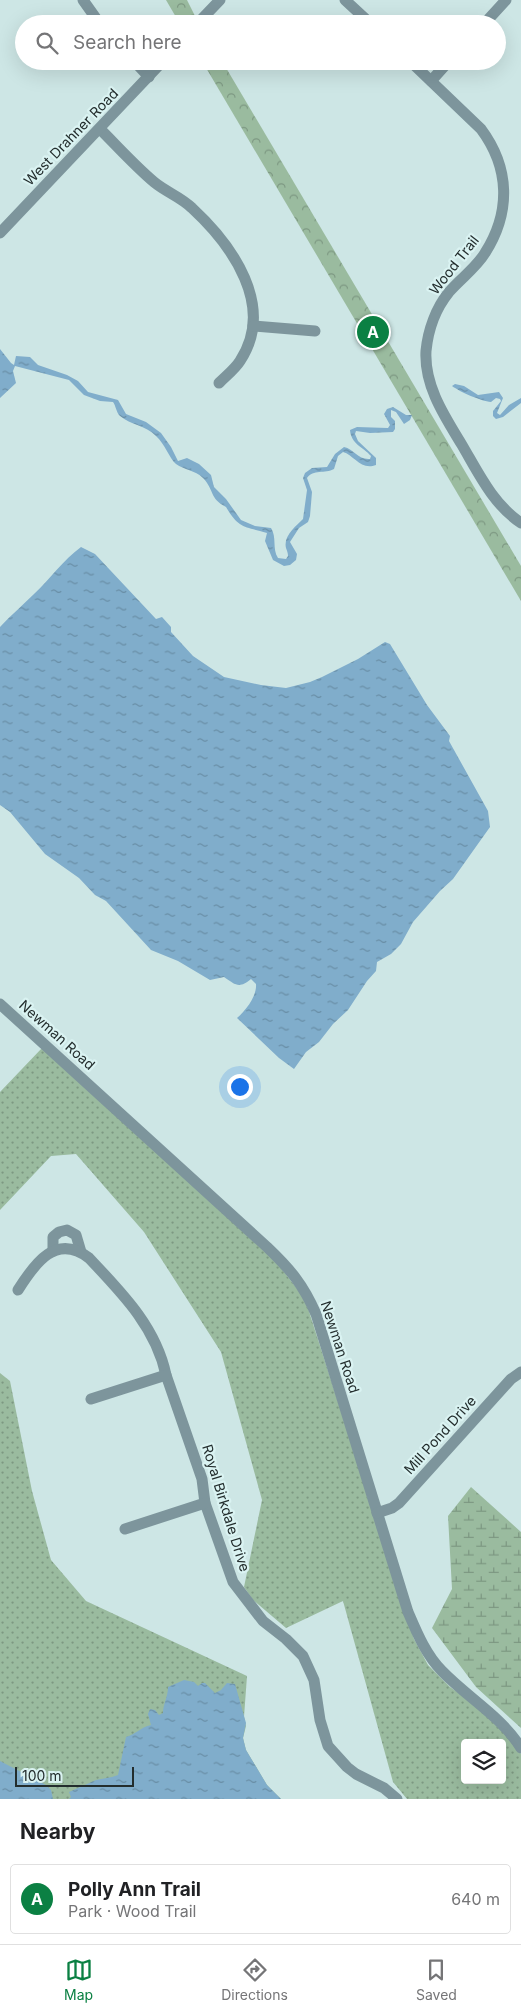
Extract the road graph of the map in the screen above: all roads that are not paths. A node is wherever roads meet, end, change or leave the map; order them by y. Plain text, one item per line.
1 (83, 0) edge
2 (220, 0) edge
3 (345, 0) edge
4 (506, 0) edge
5 (94, 15) edge
6 (206, 15) edge
7 (361, 15) edge
8 (492, 15) edge
9 (142, 70) edge
10 (155, 70) edge
11 (419, 70) edge
12 (440, 70) edge
13 (149, 77) junction
14 (430, 81) junction
15 (100, 129) junction
16 (0, 233) edge
17 (253, 326) junction
18 (315, 331) dead end
19 (219, 383) dead end
20 (521, 523) edge
21 (0, 1004) edge
22 (53, 1250) junction
23 (80, 1252) junction
24 (18, 1290) dead end
25 (521, 1372) edge
26 (166, 1376) junction
27 (91, 1400) dead end
28 (206, 1503) junction
29 (377, 1513) junction
30 (125, 1529) dead end
31 (521, 1748) edge
32 (397, 1799) edge

1 - 5 street
2 - 6 street
3 - 7 street
4 - 8 street
9 - 13 street
10 - 13 street, West Drahner Road
11 - 14 street, Wood Trail
12 - 14 street
13 - 15 street, West Drahner Road
14 - 20 street, Wood Trail
15 - 16 street, West Drahner Road
15 - 17 street
17 - 18 street
17 - 19 street
21 - 29 street, Newman Road
22 - 23 street
22 - 23 street, Royal Birkdale Drive
22 - 24 street, Royal Birkdale Drive
23 - 26 street, Royal Birkdale Drive
25 - 29 street, Mill Pond Drive
26 - 27 street
26 - 28 street, Royal Birkdale Drive
28 - 30 street
28 - 32 street, Royal Birkdale Drive
29 - 31 street, Newman Road

